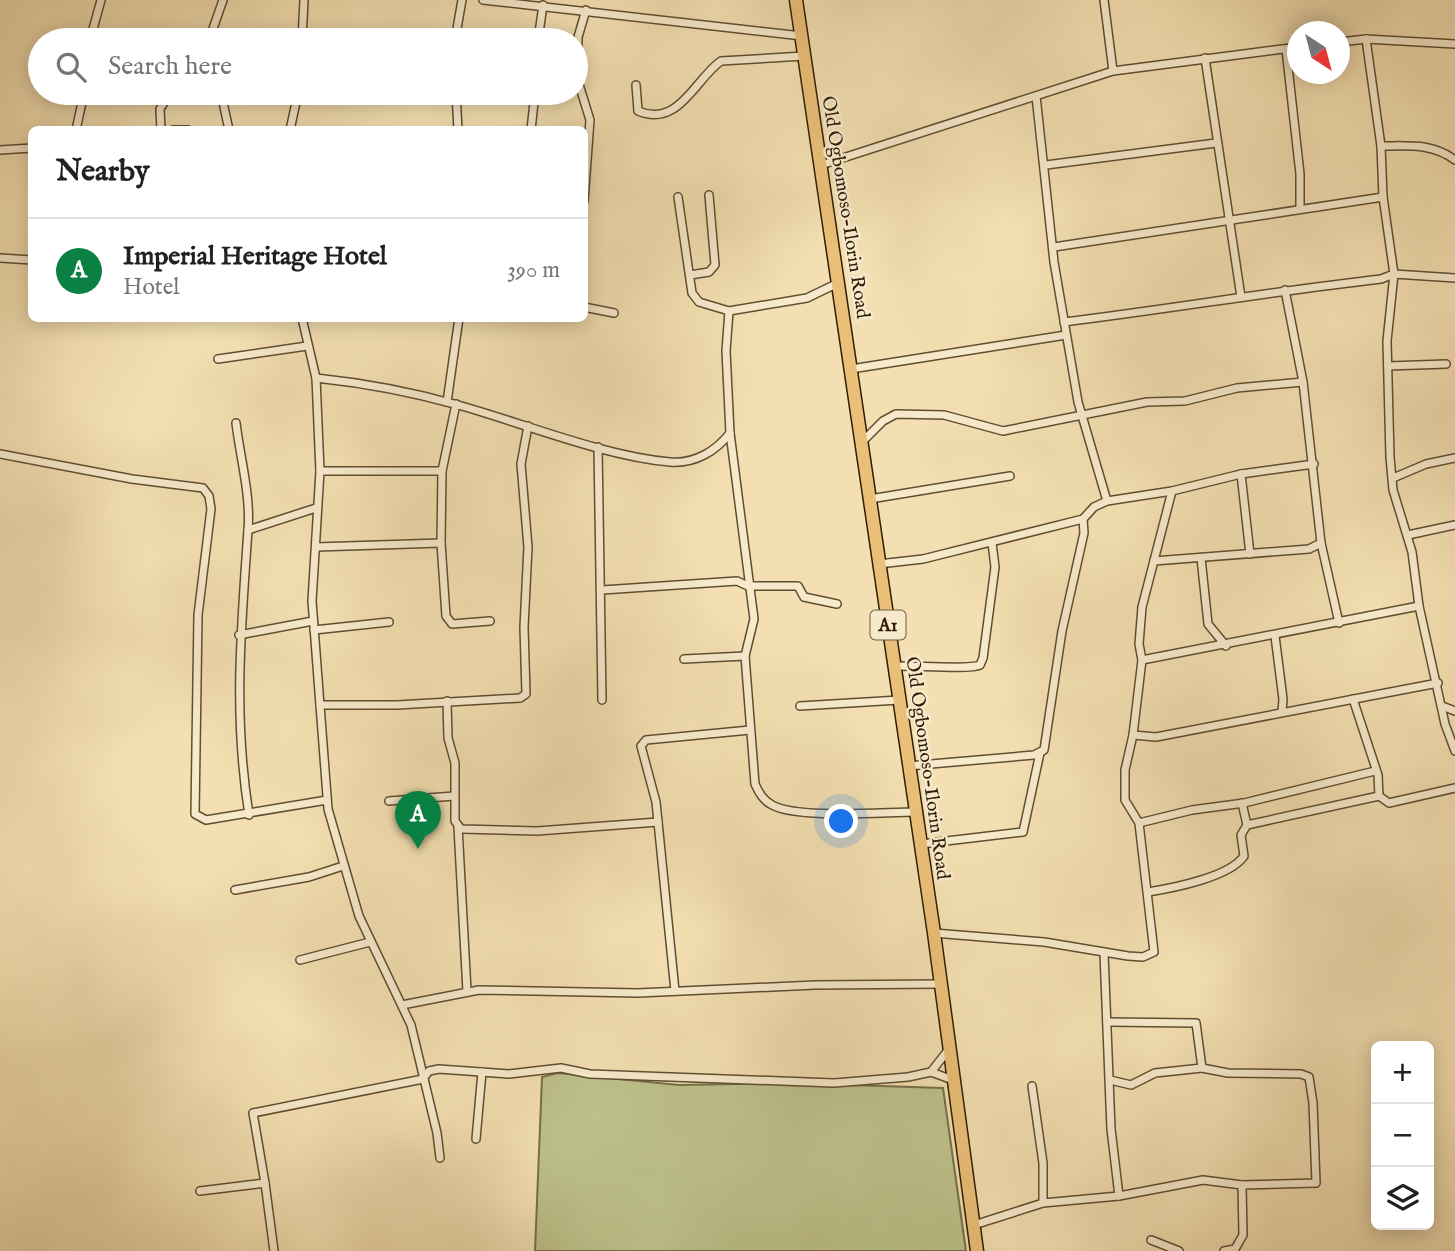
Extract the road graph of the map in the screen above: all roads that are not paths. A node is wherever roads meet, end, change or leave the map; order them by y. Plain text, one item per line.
1 (101, 0) edge
2 (223, 0) edge
3 (304, 0) edge
4 (462, 0) edge
5 (483, 0) edge
6 (796, 0) edge
7 (1104, 0) edge
8 (543, 5) junction
9 (586, 10) junction
10 (93, 28) edge
11 (213, 28) edge
12 (303, 28) edge
13 (457, 28) edge
14 (540, 28) edge
15 (581, 28) edge
16 (802, 36) junction
17 (1366, 39) junction
18 (1350, 41) edge
19 (1455, 44) edge
20 (1286, 49) joint
21 (804, 56) junction
22 (1205, 58) junction
23 (1114, 71) junction
24 (636, 85) dead end
25 (1036, 96) junction
26 (81, 105) edge
27 (162, 105) edge
28 (224, 105) edge
29 (295, 105) edge
30 (457, 105) edge
31 (534, 105) edge
32 (585, 105) edge
33 (77, 126) edge
34 (161, 126) edge
35 (228, 126) edge
36 (290, 126) edge
37 (458, 126) edge
38 (531, 126) edge
39 (1216, 143) junction
40 (1381, 146) junction
41 (588, 147) edge
42 (28, 148) edge
43 (0, 150) edge
44 (1455, 160) edge
45 (1046, 164) junction
46 (821, 165) junction
47 (709, 195) dead end
48 (678, 197) dead end
49 (1383, 197) junction
50 (1300, 209) junction
51 (1230, 219) junction
52 (1054, 247) junction
53 (0, 258) edge
54 (28, 260) edge
55 (1394, 274) junction
56 (690, 275) junction
57 (1455, 278) edge
58 (838, 283) junction
59 (1285, 290) junction
60 (1241, 297) junction
61 (588, 308) edge
62 (729, 312) junction
63 (614, 313) dead end
64 (303, 322) edge
65 (458, 322) edge
66 (1065, 322) junction
67 (1066, 335) junction
68 (307, 346) junction
69 (218, 359) dead end
70 (1447, 364) dead end
71 (1388, 366) junction
72 (851, 369) junction
73 (316, 378) junction
74 (1303, 382) junction
75 (447, 402) junction
76 (456, 404) junction
77 (1082, 416) junction
78 (236, 423) dead end
79 (528, 426) junction
80 (730, 433) junction
81 (861, 443) junction
82 (598, 447) junction
83 (0, 454) edge
84 (1455, 458) edge
85 (1314, 464) junction
86 (320, 471) junction
87 (442, 471) junction
88 (1241, 474) junction
89 (1010, 476) dead end
90 (1393, 478) junction
91 (1172, 491) junction
92 (870, 499) junction
93 (1107, 501) junction
94 (316, 508) junction
95 (1083, 519) junction
96 (1455, 525) edge
97 (248, 530) junction
98 (1408, 535) junction
99 (992, 542) junction
100 (441, 543) junction
101 (1321, 543) junction
102 (316, 547) junction
103 (1250, 554) junction
104 (1201, 558) junction
105 (1154, 561) junction
106 (879, 564) junction
107 (747, 569) junction
108 (737, 581) junction
109 (748, 586) junction
110 (602, 590) junction
111 (837, 604) dead end
112 (1419, 606) junction
113 (313, 621) junction
114 (489, 621) dead end
115 (389, 622) dead end
116 (1339, 623) junction
117 (314, 630) junction
118 (239, 635) junction
119 (1275, 636) junction
120 (1227, 646) junction
121 (745, 656) junction
122 (684, 659) dead end
123 (1142, 660) junction
124 (894, 666) junction
125 (1438, 683) junction
126 (899, 699) junction
127 (1353, 699) junction
128 (602, 700) dead end
129 (447, 701) junction
130 (320, 705) junction
131 (800, 706) dead end
132 (1442, 706) junction
133 (1455, 711) edge
134 (1282, 712) junction
135 (750, 730) junction
136 (1133, 735) junction
137 (1455, 751) edge
138 (1040, 754) junction
139 (908, 766) junction
140 (1375, 771) junction
141 (1455, 788) edge
142 (454, 796) junction
143 (1379, 796) junction
144 (327, 800) junction
145 (389, 801) dead end
146 (1242, 803) junction
147 (915, 812) junction
148 (249, 815) junction
149 (659, 822) junction
150 (1139, 822) junction
151 (1247, 825) junction
152 (458, 827) junction
153 (920, 844) junction
154 (343, 866) junction
155 (235, 890) dead end
156 (1148, 892) junction
157 (934, 933) junction
158 (370, 942) junction
159 (1104, 953) junction
160 (300, 960) dead end
161 (940, 984) junction
162 (467, 991) junction
163 (675, 991) junction
164 (402, 1005) junction
165 (1107, 1022) junction
166 (949, 1049) junction
167 (1202, 1068) junction
168 (482, 1072) junction
169 (931, 1072) junction
170 (423, 1079) junction
171 (953, 1080) junction
172 (1110, 1080) junction
173 (1032, 1086) dead end
174 (476, 1139) dead end
175 (440, 1158) dead end
176 (265, 1184) junction
177 (1242, 1185) junction
178 (200, 1191) dead end
179 (1119, 1196) junction
180 (1043, 1203) junction
181 (974, 1225) junction
182 (1151, 1240) dead end
183 (274, 1251) edge
184 (977, 1251) edge
185 (1179, 1251) edge
186 (1224, 1251) edge

1 - 10 street
2 - 11 street
3 - 12 street
4 - 13 street
5 - 8 street
6 - 16 highway, Old Ogbomoso-Ilorin Road / A1
7 - 23 street
8 - 9 street
8 - 14 street
9 - 15 street
9 - 16 street
16 - 21 highway, Old Ogbomoso-Ilorin Road / A1
17 - 18 street
17 - 19 street
17 - 40 street
20 - 22 street
20 - 50 street
21 - 24 street
21 - 46 highway, Old Ogbomoso-Ilorin Road / A1
22 - 23 street
22 - 39 street
23 - 25 street
25 - 45 street
25 - 46 street
26 - 33 street
27 - 34 street
28 - 35 street
29 - 36 street
30 - 37 street
31 - 38 street
32 - 41 street
39 - 45 street
39 - 51 street
40 - 44 street
40 - 49 street
42 - 43 street
45 - 52 street
46 - 58 highway, Old Ogbomoso-Ilorin Road / A1
47 - 56 street
48 - 56 street
49 - 50 street
49 - 55 street
50 - 51 street
51 - 52 street
51 - 60 street
52 - 66 street
53 - 54 street
55 - 57 street
55 - 59 street
55 - 71 street
56 - 62 street
58 - 62 street
58 - 72 highway, Old Ogbomoso-Ilorin Road / A1
59 - 60 street
59 - 74 street
60 - 66 street
61 - 63 street
62 - 80 street
64 - 68 street
65 - 75 street
66 - 67 street
67 - 72 street
67 - 77 street
68 - 69 street
68 - 73 street
70 - 71 street
71 - 90 street
72 - 81 highway, Old Ogbomoso-Ilorin Road / A1
73 - 75 street
73 - 86 street
74 - 77 street
74 - 85 street
75 - 76 street
76 - 79 street
76 - 87 street
77 - 81 street
77 - 93 street
78 - 97 street
79 - 82 street
79 - 129 street
80 - 82 street
80 - 107 street
81 - 92 highway, Old Ogbomoso-Ilorin Road / A1
82 - 110 street
83 - 148 street
84 - 90 street
85 - 88 street
85 - 101 street
86 - 87 street
86 - 94 street
87 - 100 street
88 - 91 street
88 - 103 street
89 - 92 street
90 - 98 street
91 - 93 street
91 - 105 street
92 - 106 highway, Old Ogbomoso-Ilorin Road / A1
93 - 95 street
94 - 97 street
94 - 102 street
95 - 99 street
95 - 138 street
96 - 98 street
97 - 118 street
98 - 112 street
99 - 106 street
99 - 124 street
100 - 102 street
100 - 114 street
101 - 103 street
101 - 116 street
102 - 113 street
103 - 104 street
104 - 105 street
104 - 120 street
105 - 123 street
106 - 124 highway, Old Ogbomoso-Ilorin Road / A1
107 - 108 street
107 - 109 street
108 - 109 street
108 - 110 street
109 - 111 street
109 - 121 street
110 - 128 street
112 - 116 street
112 - 125 street
113 - 117 street
113 - 118 street
115 - 117 street
116 - 119 street
117 - 130 street
118 - 148 street
119 - 120 street
119 - 134 street
120 - 123 street
121 - 122 street
121 - 135 street
123 - 136 street
124 - 126 highway, Old Ogbomoso-Ilorin Road / A1
125 - 127 street
125 - 132 street
126 - 131 street
126 - 139 highway, Old Ogbomoso-Ilorin Road / A1
127 - 134 street
127 - 140 street
129 - 130 street
129 - 142 street
130 - 144 street
132 - 133 street
132 - 137 street
134 - 136 street
135 - 147 street
135 - 149 street
136 - 150 street
138 - 139 street
138 - 153 street
139 - 147 highway, Old Ogbomoso-Ilorin Road / A1
140 - 143 street
140 - 146 street
141 - 143 street
142 - 145 street
142 - 152 street
143 - 151 street
144 - 148 street
144 - 154 street
146 - 150 street
146 - 151 street
147 - 153 highway, Old Ogbomoso-Ilorin Road / A1
149 - 152 street
149 - 163 street
150 - 156 street
151 - 156 street
152 - 162 street
153 - 157 highway, Old Ogbomoso-Ilorin Road / A1
154 - 155 street
154 - 158 street
156 - 159 street
157 - 159 street
157 - 161 highway, Old Ogbomoso-Ilorin Road / A1
158 - 160 street
158 - 164 street
159 - 165 street
161 - 163 street
161 - 166 highway, Old Ogbomoso-Ilorin Road / A1
162 - 163 street
162 - 164 street
164 - 170 street
165 - 167 street
165 - 172 street
166 - 169 street
166 - 171 highway, Old Ogbomoso-Ilorin Road / A1
167 - 172 street
167 - 177 street
168 - 169 street
168 - 170 street
168 - 174 street
169 - 171 street
170 - 175 street
170 - 176 street
171 - 181 highway, Old Ogbomoso-Ilorin Road / A1
172 - 179 street
173 - 180 street
176 - 178 street
176 - 183 street
177 - 179 street
177 - 186 street
179 - 180 street
180 - 181 street
181 - 184 highway, Old Ogbomoso-Ilorin Road / A1
182 - 185 street

